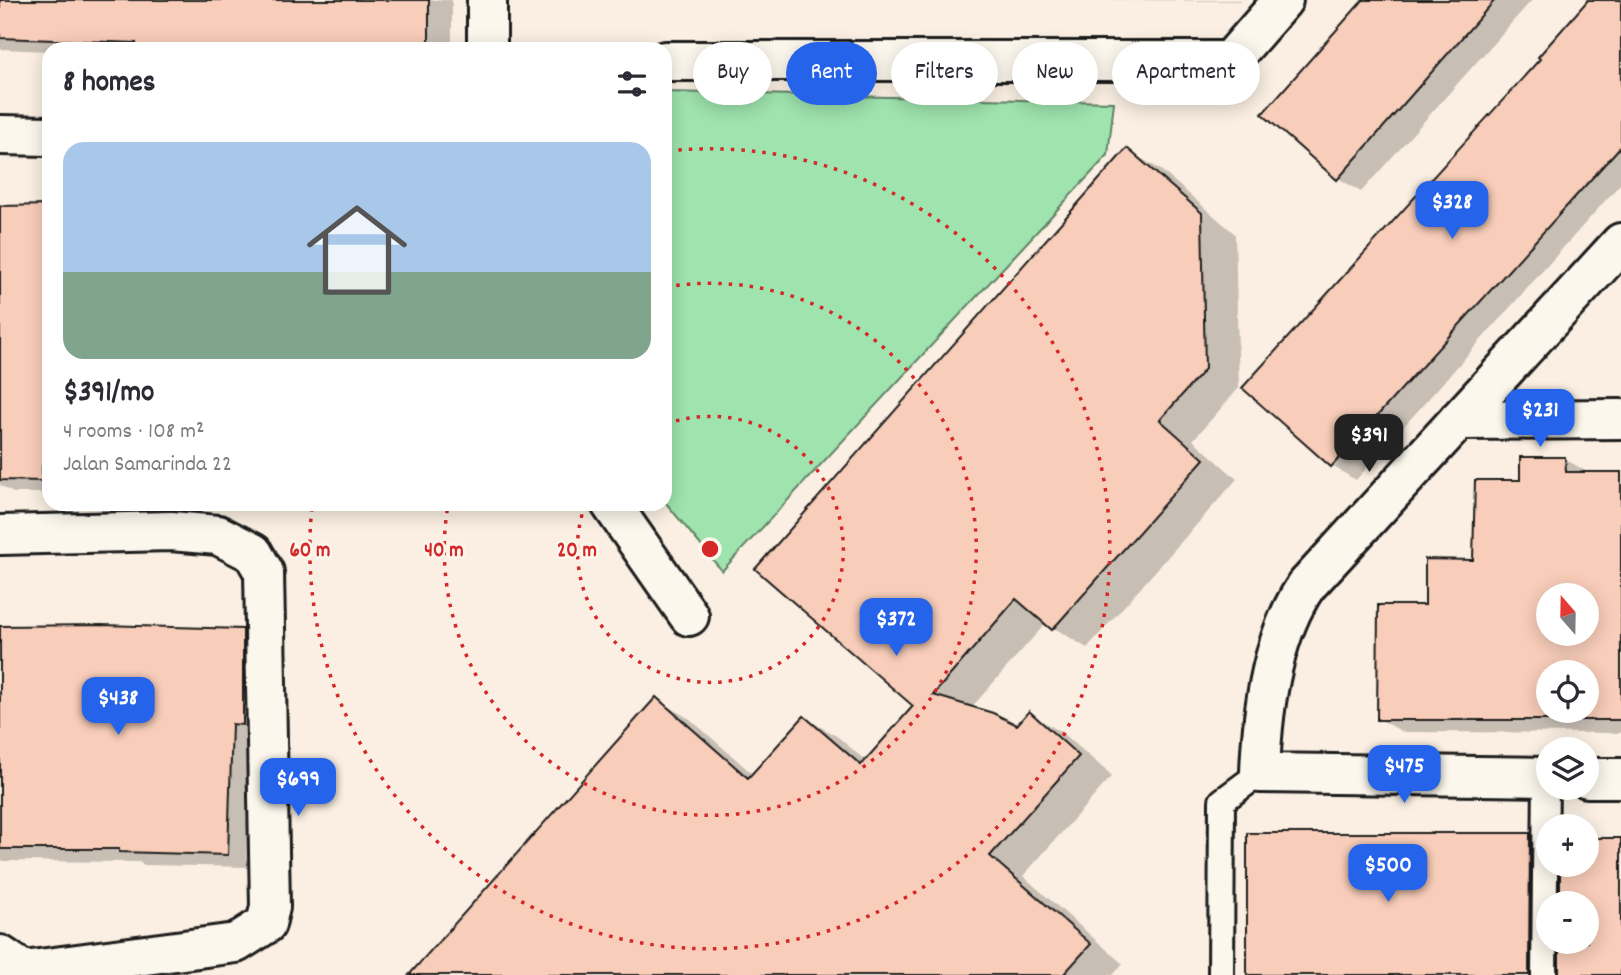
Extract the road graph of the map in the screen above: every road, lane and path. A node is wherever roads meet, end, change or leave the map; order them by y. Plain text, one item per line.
1 (487, 0) edge
2 (1283, 0) edge
3 (487, 42) edge
4 (672, 61) edge
5 (0, 135) edge
6 (42, 136) edge
7 (1621, 243) edge
8 (1621, 419) edge
9 (1458, 420) junction
10 (616, 511) edge
11 (0, 535) edge
12 (689, 616) dead end
13 (1260, 773) junction
14 (1536, 777) edge
15 (1599, 778) edge
16 (1621, 778) edge
17 (1547, 800) edge
18 (16, 967) edge
19 (1221, 975) edge
20 (1544, 975) edge

1 - 3 street
2 - 4 street
5 - 6 street
7 - 9 street
8 - 9 street
9 - 13 street
10 - 12 street
11 - 18 street
13 - 14 street
13 - 19 lane
15 - 16 street
17 - 20 lane

